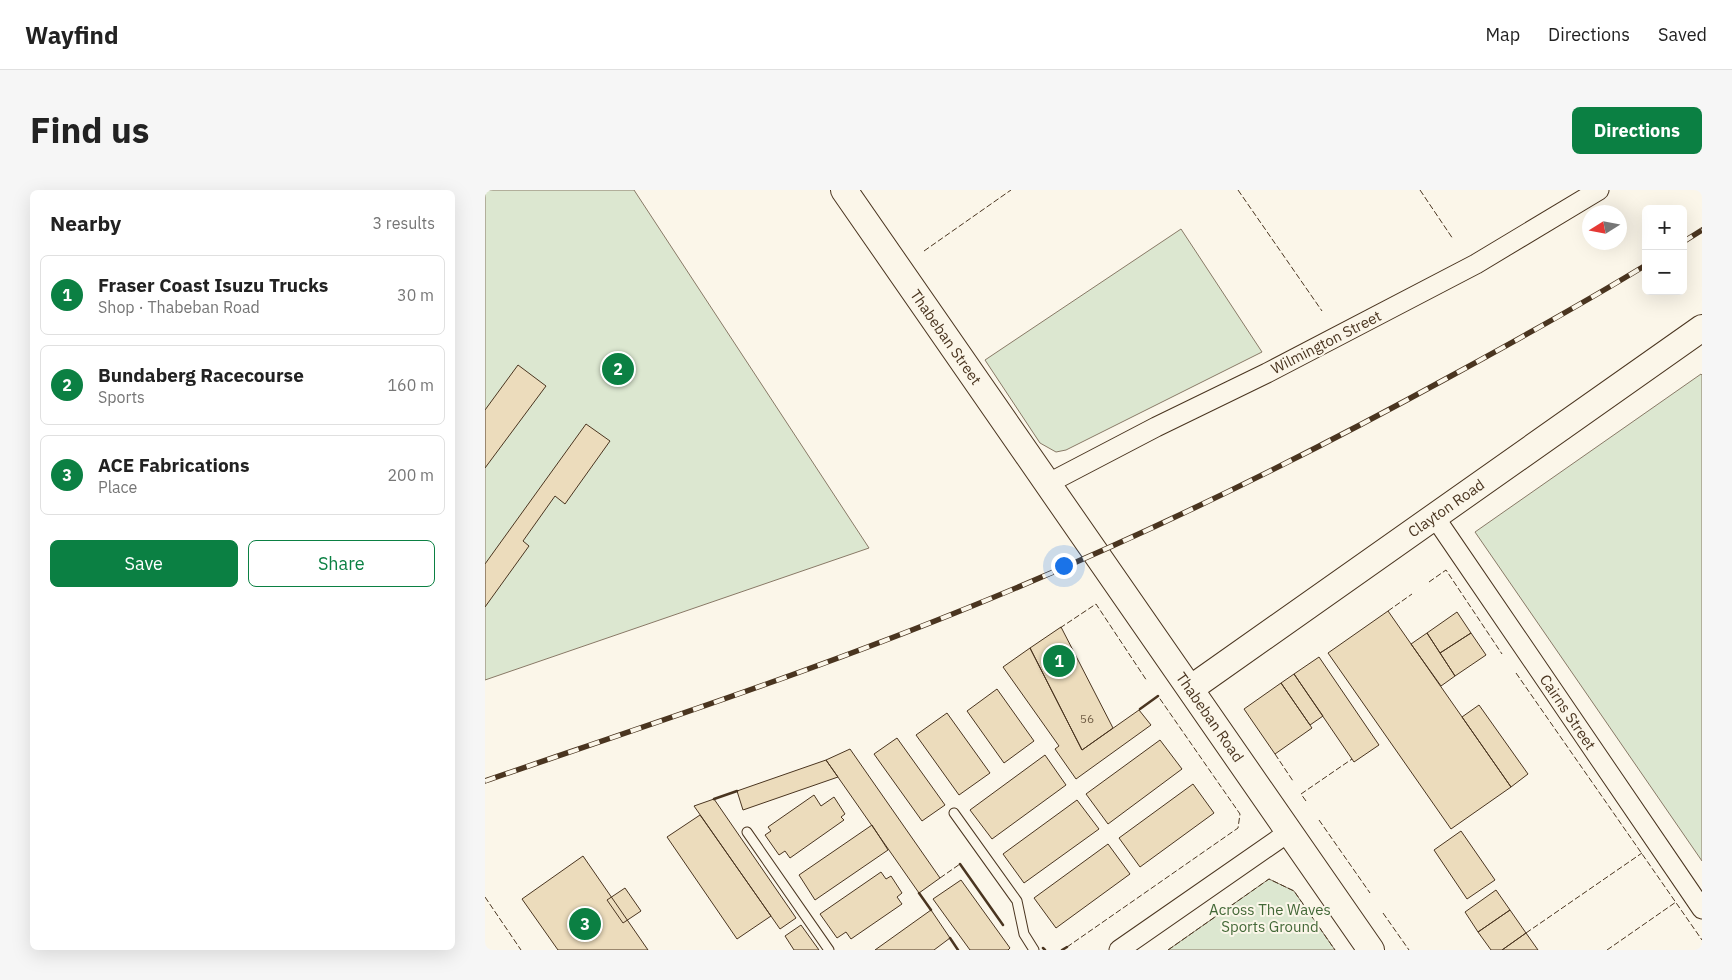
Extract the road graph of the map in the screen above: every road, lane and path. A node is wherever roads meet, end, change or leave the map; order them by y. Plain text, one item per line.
1 (844, 190) edge
2 (1599, 190) edge
3 (1702, 328) edge
4 (1047, 484) junction
5 (1434, 516) junction
6 (1190, 689) junction
7 (954, 812) dead end
8 (747, 832) dead end
9 (1289, 832) junction
10 (1702, 909) edge
11 (829, 950) edge
12 (1034, 950) edge
13 (1119, 950) edge
14 (1371, 950) edge

1 - 4 street, Thabeban Street
2 - 4 street, Wilmington Street
3 - 5 street, Clayton Road
4 - 6 street, Thabeban Road
5 - 6 street, Clayton Road
5 - 10 street, Cairns Street
6 - 9 street, Thabeban Road
7 - 12 lane
8 - 11 lane
9 - 13 street
9 - 14 street, Thabeban Road

